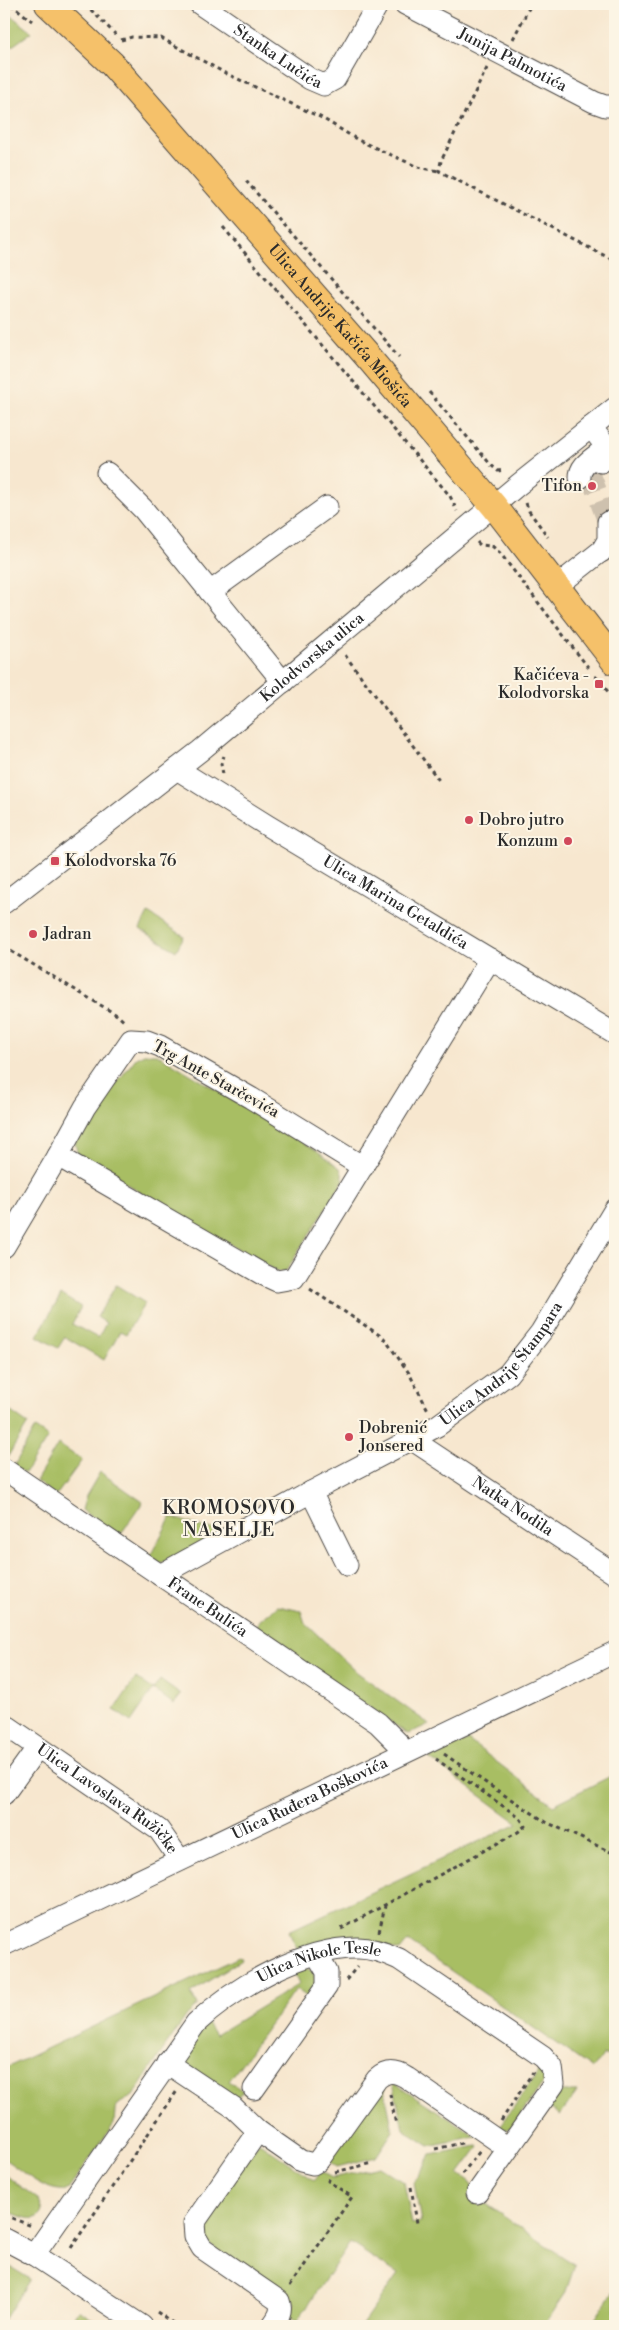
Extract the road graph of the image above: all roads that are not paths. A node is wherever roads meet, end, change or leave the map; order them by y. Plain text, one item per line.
1 (200, 4) edge
2 (378, 4) edge
3 (405, 4) edge
4 (43, 15) edge
5 (615, 106) edge
6 (615, 408) edge
7 (591, 427) junction
8 (597, 460) tunnel mouth
9 (107, 473) dead end
10 (494, 506) junction
11 (327, 507) dead end
12 (606, 536) edge
13 (557, 586) junction
14 (210, 592) junction
15 (615, 662) edge
16 (283, 682) junction
17 (177, 769) junction
18 (4, 903) edge
19 (490, 959) junction
20 (615, 1034) edge
21 (58, 1156) junction
22 (363, 1167) junction
23 (615, 1209) edge
24 (4, 1247) edge
25 (410, 1439) junction
26 (4, 1469) edge
27 (310, 1492) junction
28 (347, 1565) dead end
29 (615, 1574) edge
30 (160, 1575) junction
31 (615, 1652) edge
32 (4, 1724) edge
33 (37, 1748) junction
34 (403, 1754) junction
35 (4, 1794) edge
36 (180, 1860) junction
37 (4, 1945) edge
38 (317, 1954) junction
39 (167, 2062) junction
40 (254, 2089) dead end
41 (258, 2131) junction
42 (508, 2148) junction
43 (477, 2193) dead end
44 (4, 2239) edge
45 (34, 2255) junction
46 (142, 2326) edge
47 (272, 2326) edge

1 - 2 street, Stanka Lučića
3 - 5 street, Junija Palmotića
4 - 10 main road, Ulica Andrije Kačića Miošića
6 - 7 street, Kolodvorska ulica
7 - 8 street
7 - 10 street, Kolodvorska ulica
9 - 14 street
10 - 13 main road, Ulica Andrije Kačića Miošića
10 - 16 street, Kolodvorska ulica
11 - 14 street
12 - 13 street
13 - 15 main road, Ulica Andrije Kačića Miošića
14 - 16 street
16 - 17 street, Kolodvorska ulica
17 - 18 street, Kolodvorska ulica
17 - 19 street, Ulica Marina Getaldića
19 - 20 street, Ulica Marina Getaldića
19 - 22 street
21 - 22 street
21 - 22 street, Trg Ante Starčevića
21 - 24 street, Trg Ante Starčevića
23 - 25 street, Ulica Andrije Štampara
25 - 27 street, Ulica Andrije Štampara
25 - 29 street, Natka Nodila
26 - 30 street, Frane Bulića
27 - 28 street
27 - 30 street, Ulica Andrije Štampara
30 - 34 street, Frane Bulića
31 - 34 street, Ulica Ruđera Boškovića
32 - 33 street, Ulica Lavoslava Ružičke
33 - 35 street
33 - 36 street, Ulica Lavoslava Ružičke
34 - 36 street, Ulica Ruđera Boškovića
36 - 37 street, Ulica Ruđera Boškovića
38 - 39 street, Ulica Nikole Tesle
38 - 40 street
38 - 42 street, Ulica Nikole Tesle
39 - 41 street
39 - 45 street, Ulica Nikole Tesle
41 - 42 street
41 - 47 street
42 - 43 street, Ulica Nikole Tesle
44 - 45 street
45 - 46 street

